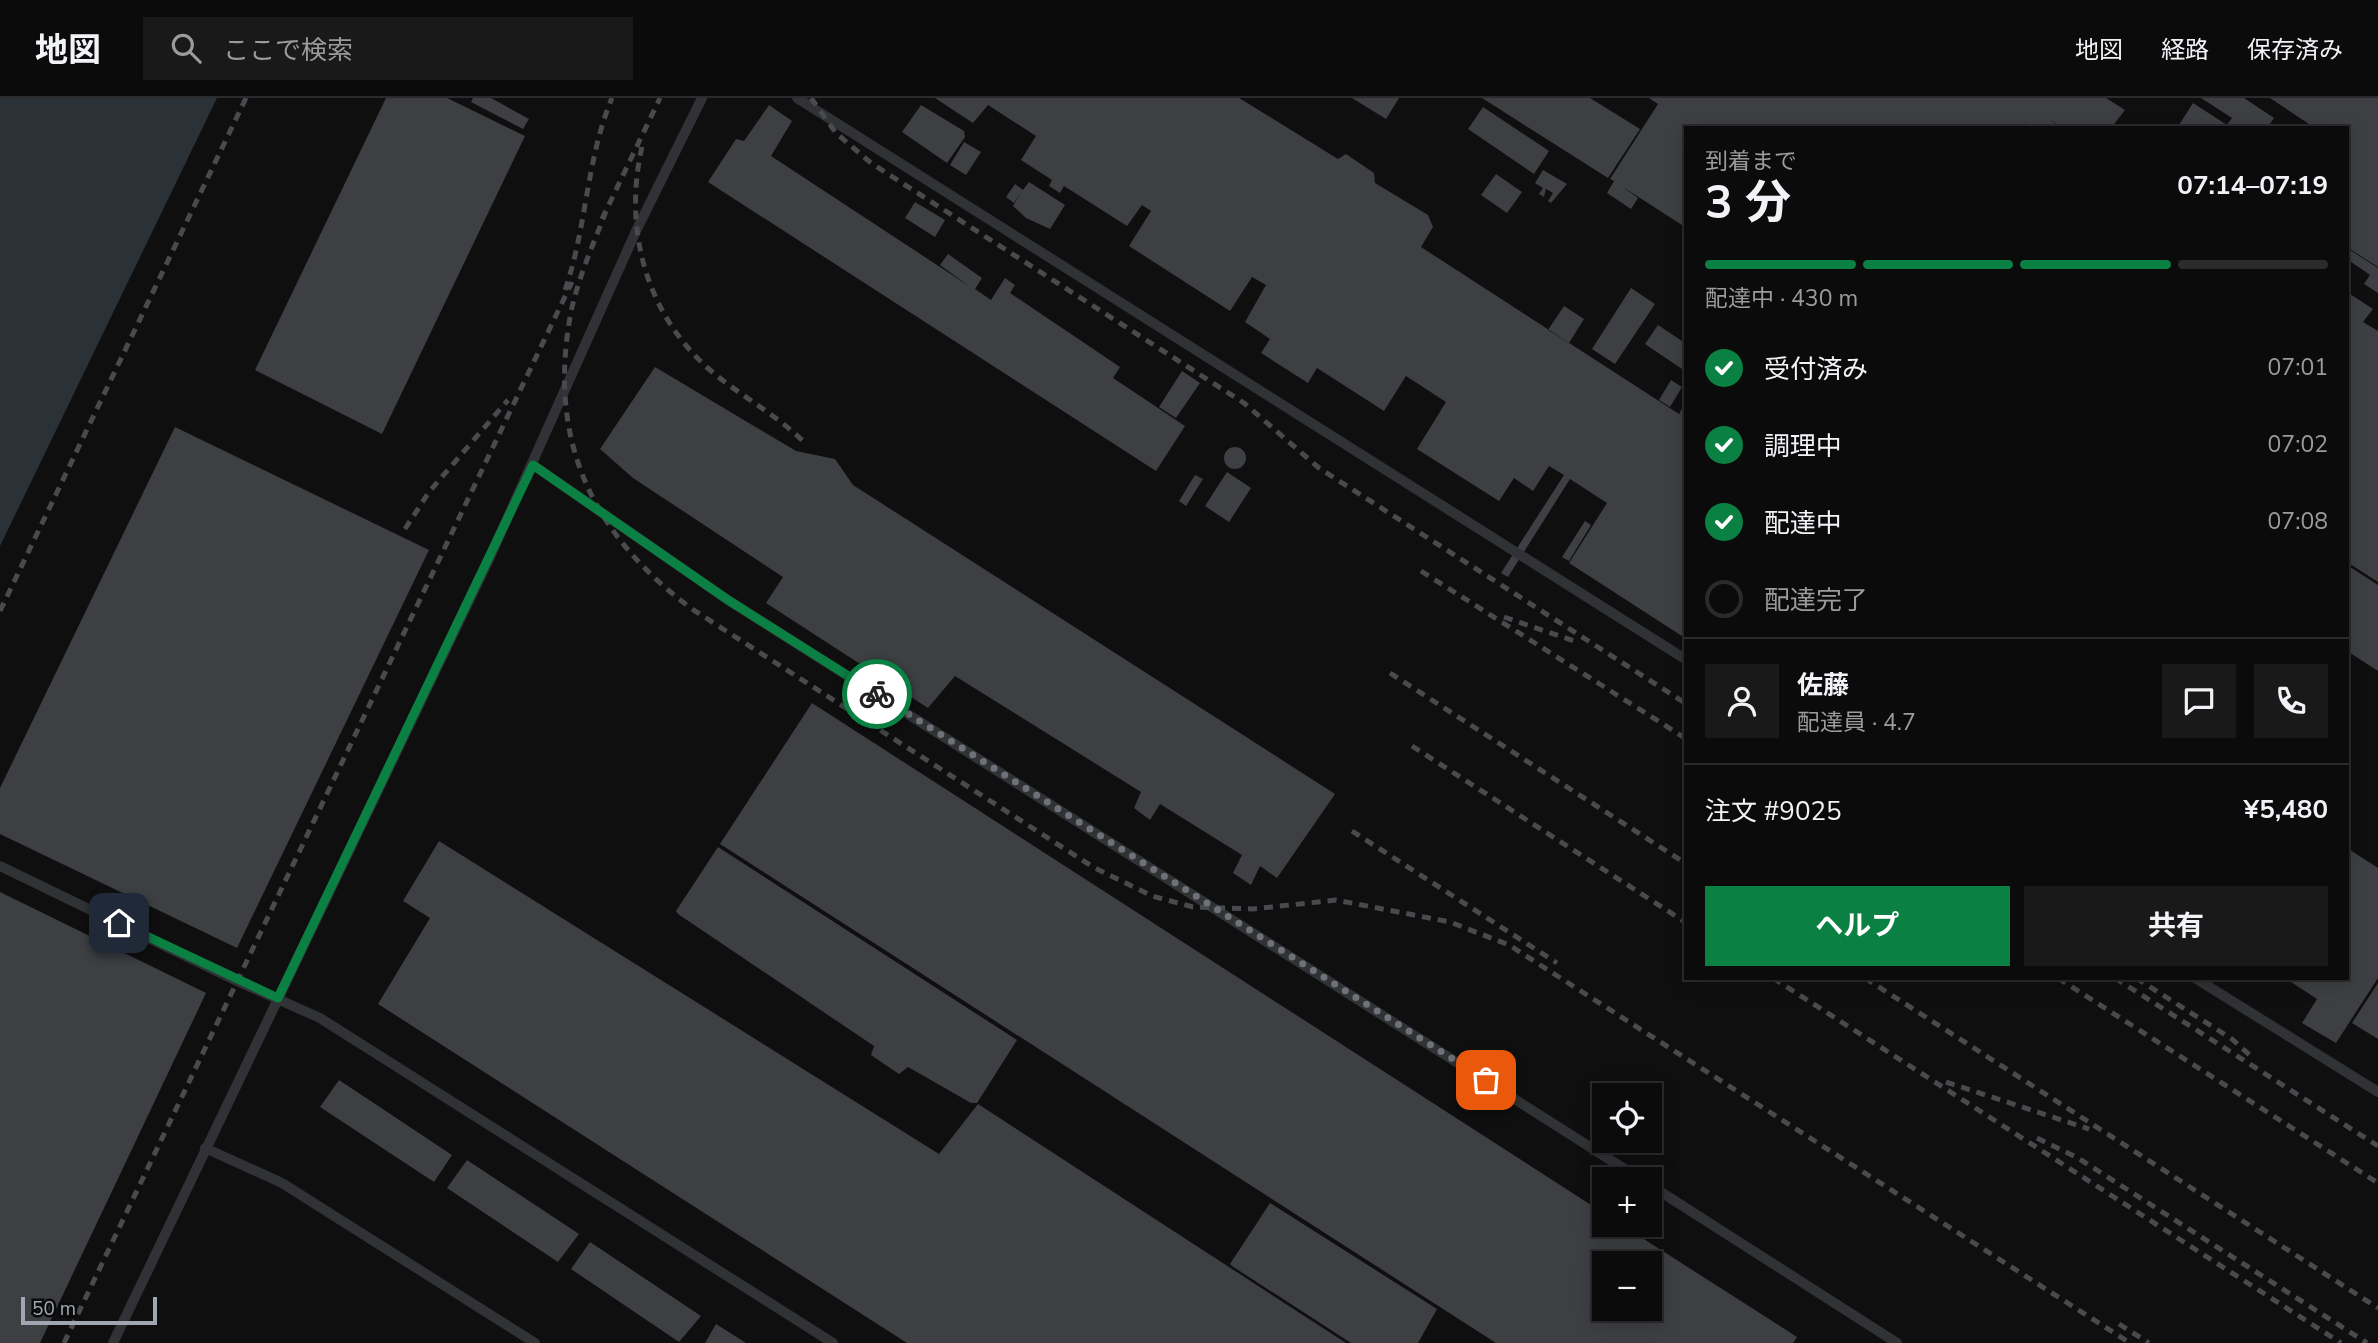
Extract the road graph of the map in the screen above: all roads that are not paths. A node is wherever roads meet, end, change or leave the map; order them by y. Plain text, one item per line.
1 (702, 98) edge
2 (797, 98) edge
3 (533, 465) junction
4 (1684, 658) edge
5 (0, 866) edge
6 (2198, 980) edge
7 (278, 998) junction
8 (2378, 1092) edge
9 (205, 1148) junction
10 (1622, 1167) edge
11 (1662, 1193) edge
12 (113, 1343) edge
13 (535, 1343) edge
14 (833, 1343) edge
15 (1897, 1343) edge

1 - 3 lane
2 - 4 lane
3 - 7 lane
3 - 10 lane
5 - 7 lane
6 - 8 lane
7 - 9 lane
7 - 14 lane
9 - 12 lane
9 - 13 lane
11 - 15 lane

